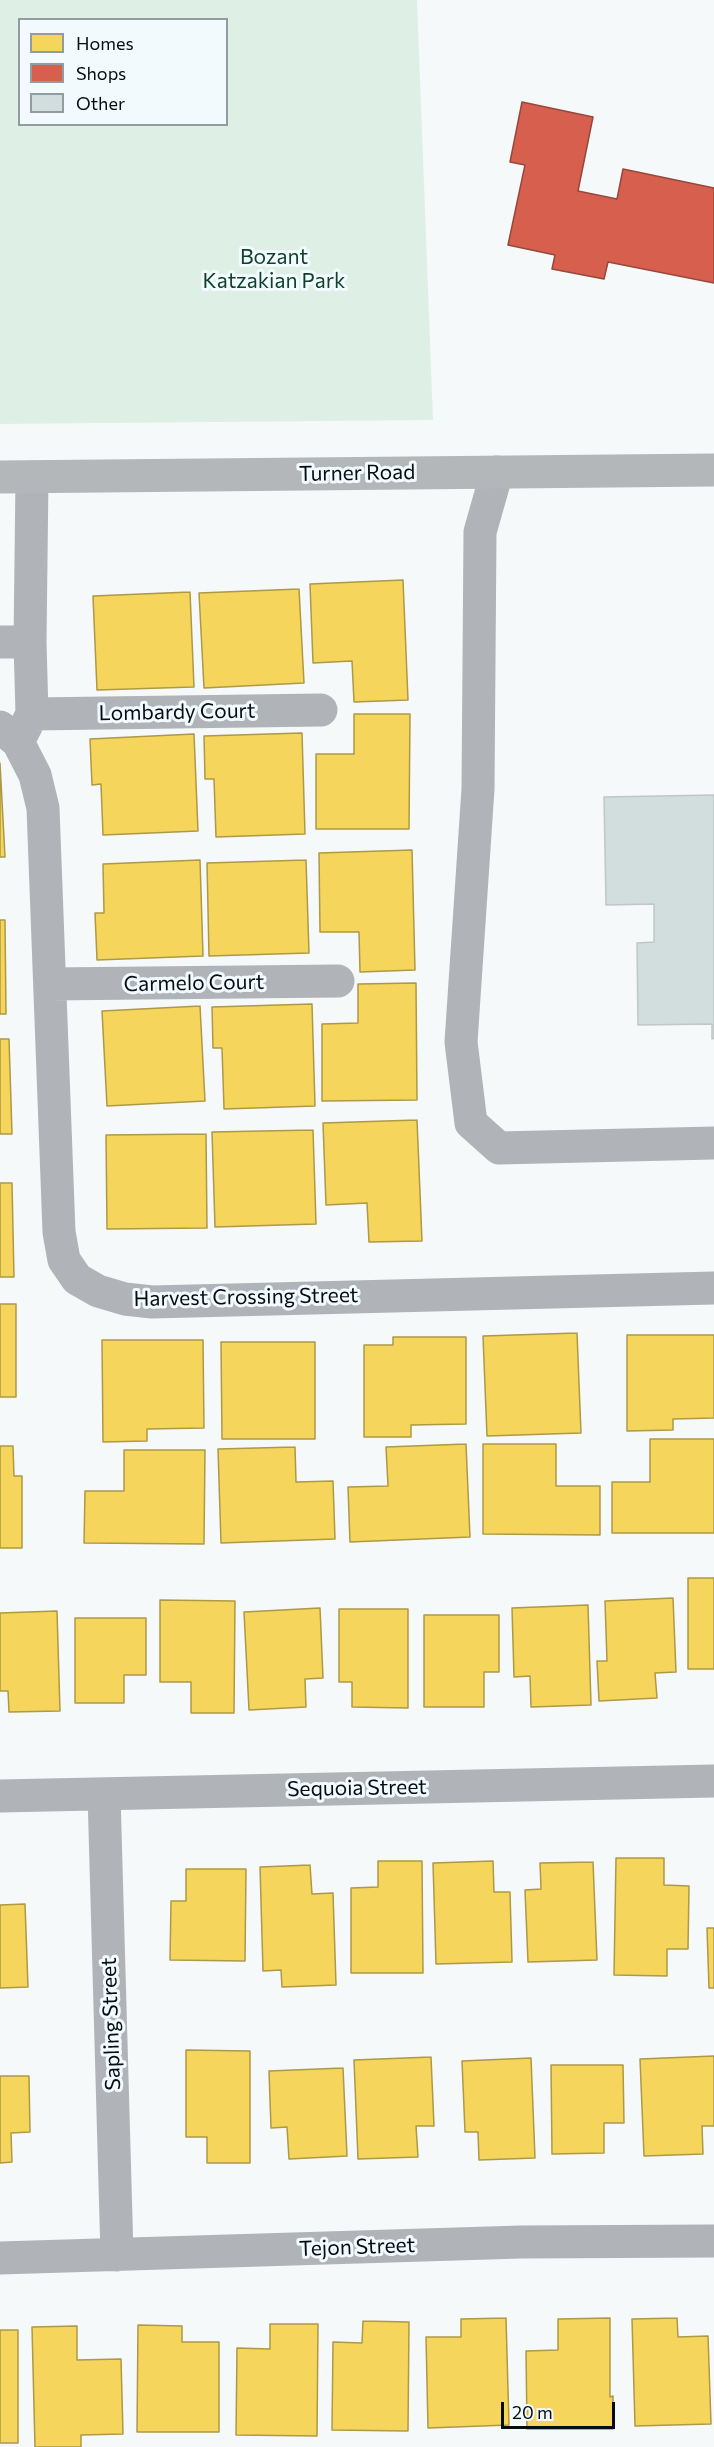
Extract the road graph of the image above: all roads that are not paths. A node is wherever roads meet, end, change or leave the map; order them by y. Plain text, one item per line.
1 (714, 470) edge
2 (497, 472) junction
3 (16, 477) edge
4 (15, 642) edge
5 (321, 710) dead end
6 (17, 728) edge
7 (338, 981) dead end
8 (50, 984) junction
9 (714, 1143) edge
10 (714, 1287) edge
11 (714, 1781) edge
12 (104, 1794) junction
13 (0, 1796) edge
14 (714, 2241) edge
15 (117, 2255) junction
16 (0, 2258) edge

1 - 2 main road, Turner Road
2 - 3 main road, Turner Road
2 - 9 street
3 - 4 street, Harvest Crossing Street
4 - 6 street, Harvest Crossing Street
5 - 6 street, Lombardy Court
6 - 8 street, Harvest Crossing Street
7 - 8 street, Carmelo Court
8 - 10 street, Harvest Crossing Street
11 - 12 street, Sequoia Street
12 - 13 street, Sequoia Street
12 - 15 street, Sapling Street
14 - 15 street, Tejon Street
15 - 16 street, Tejon Street

